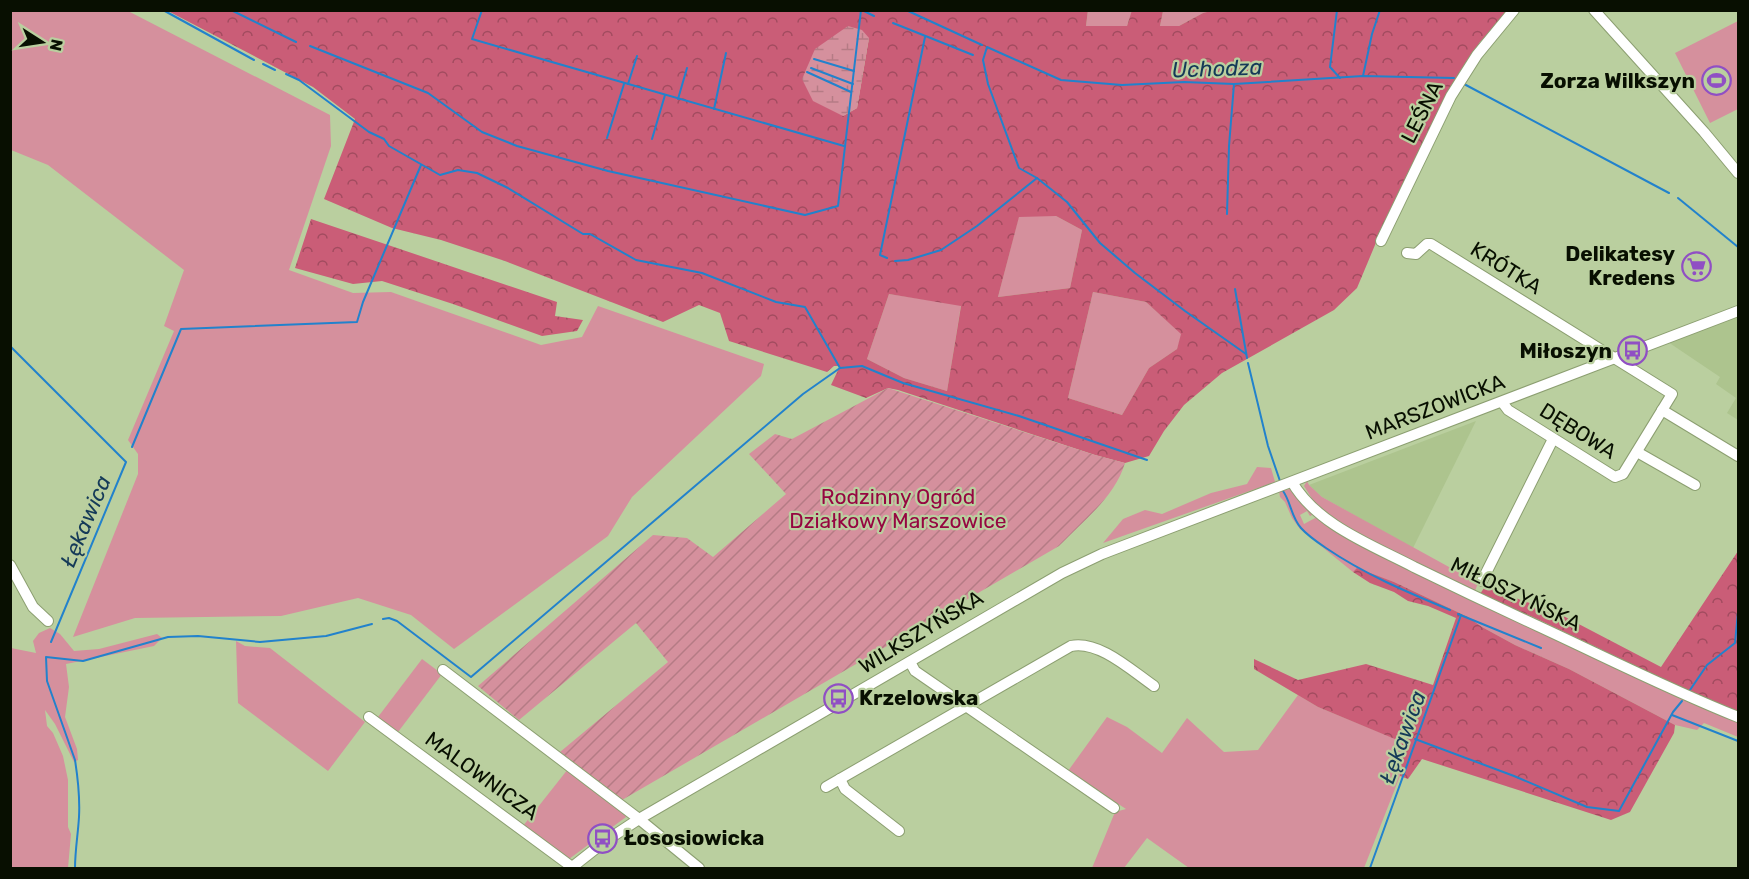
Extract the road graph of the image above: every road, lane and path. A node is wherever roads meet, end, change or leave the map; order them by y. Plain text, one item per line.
1 (1514, 10) edge
2 (1594, 10) edge
3 (1738, 174) edge
4 (1381, 241) dead end
5 (1407, 254) dead end
6 (1738, 310) edge
7 (1616, 358) junction
8 (1502, 402) junction
9 (1662, 410) junction
10 (1553, 439) junction
11 (1637, 452) junction
12 (1738, 456) edge
13 (1292, 482) junction
14 (1695, 484) dead end
15 (1280, 487) joint
16 (10, 565) edge
17 (1482, 581) dead end
18 (48, 621) dead end
19 (910, 662) junction
20 (443, 669) dead end
21 (1154, 686) dead end
22 (968, 706) junction
23 (369, 717) dead end
24 (1738, 717) edge
25 (840, 779) junction
26 (826, 787) dead end
27 (1114, 808) dead end
28 (639, 819) junction
29 (899, 831) dead end
30 (572, 868) edge
31 (699, 868) edge

1 - 4 street, LEŚNA
2 - 3 street
5 - 7 street, KRÓTKA
6 - 7 street, MARSZOWICKA
7 - 8 street, MARSZOWICKA
7 - 9 street, DĘBOWA
8 - 10 street, DĘBOWA
8 - 13 street, MARSZOWICKA
9 - 11 street, DĘBOWA
9 - 12 street
10 - 11 street, DĘBOWA
10 - 17 street
11 - 14 street
13 - 15 street, MARSZOWICKA
13 - 24 street, MIŁOSZYŃSKA
15 - 19 street, WILKSZYŃSKA
16 - 18 street
19 - 22 street
19 - 28 street, WILKSZYŃSKA
20 - 28 street
21 - 22 street
22 - 25 street
22 - 27 street
23 - 30 street, MALOWNICZA
25 - 26 street
25 - 29 street
28 - 30 street, WILKSZYŃSKA
28 - 31 street

